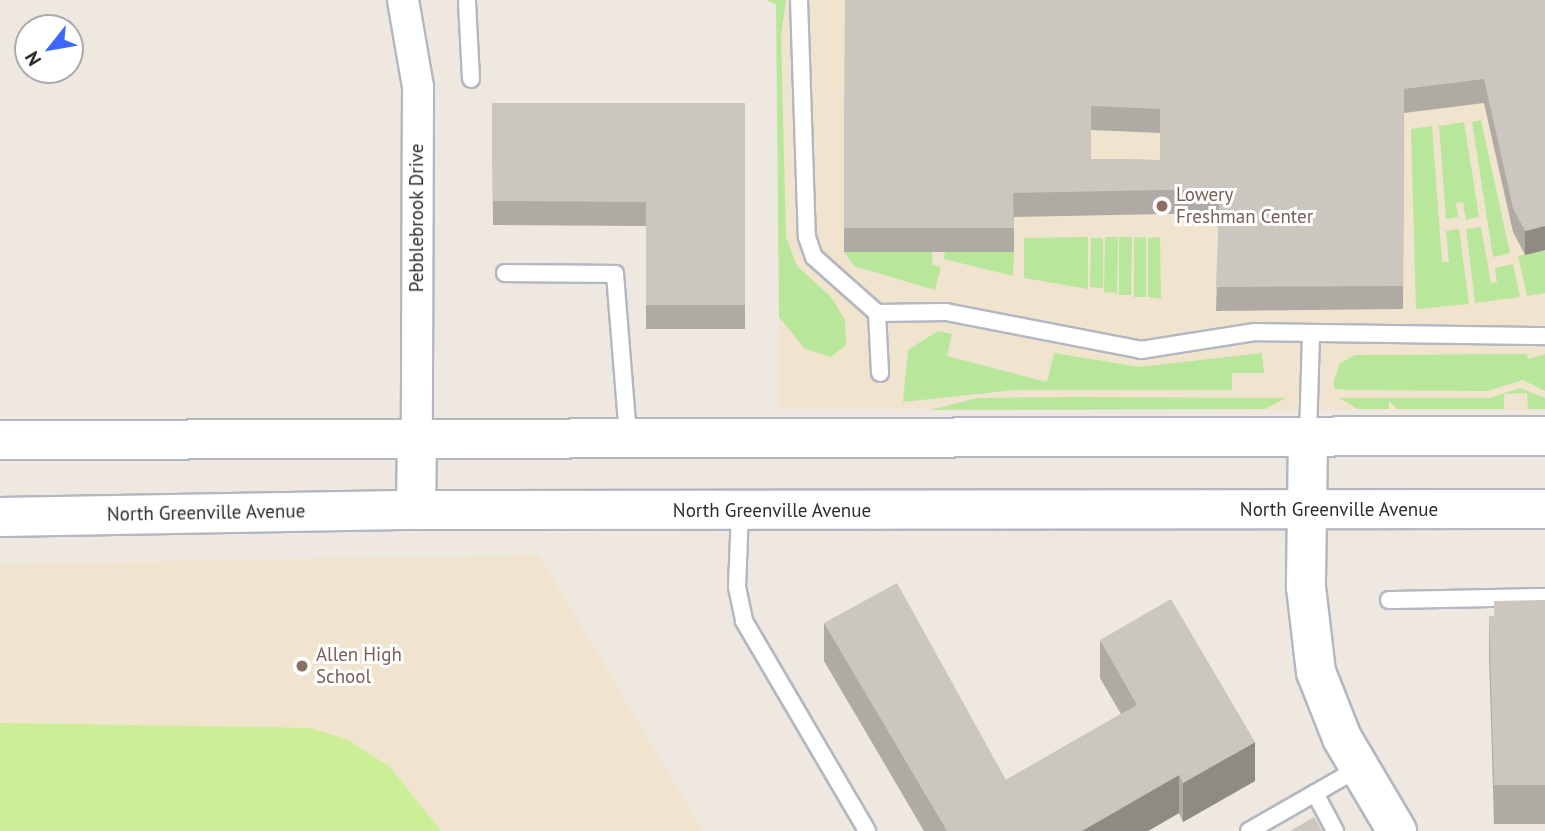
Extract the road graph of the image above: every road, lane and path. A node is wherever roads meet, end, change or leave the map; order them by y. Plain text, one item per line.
1 (402, 0) edge
2 (799, 0) edge
3 (467, 2) dead end
4 (471, 79) dead end
5 (505, 273) dead end
6 (877, 313) junction
7 (1311, 333) junction
8 (1545, 336) edge
9 (880, 373) dead end
10 (628, 436) junction
11 (1545, 436) edge
12 (417, 437) junction
13 (1308, 437) junction
14 (0, 440) edge
15 (1545, 509) edge
16 (416, 510) junction
17 (1307, 510) junction
18 (740, 512) junction
19 (0, 517) edge
20 (1545, 597) edge
21 (1389, 600) dead end
22 (1359, 768) junction
23 (1315, 793) junction
24 (867, 831) edge
25 (1249, 831) edge
26 (1335, 831) edge
27 (1397, 831) edge

1 - 12 street, Pebblebrook Drive
2 - 6 lane
3 - 4 lane
5 - 10 lane
6 - 7 lane
6 - 9 lane
7 - 8 lane
7 - 13 lane
10 - 12 main road
10 - 13 main road
11 - 13 main road
12 - 14 main road
12 - 16 main road
13 - 17 main road
15 - 17 main road, North Greenville Avenue
16 - 18 main road, North Greenville Avenue
16 - 19 main road, North Greenville Avenue
17 - 18 main road, North Greenville Avenue
17 - 22 main road
18 - 24 lane
20 - 21 lane
22 - 23 lane
22 - 27 main road
23 - 25 lane
23 - 26 lane

